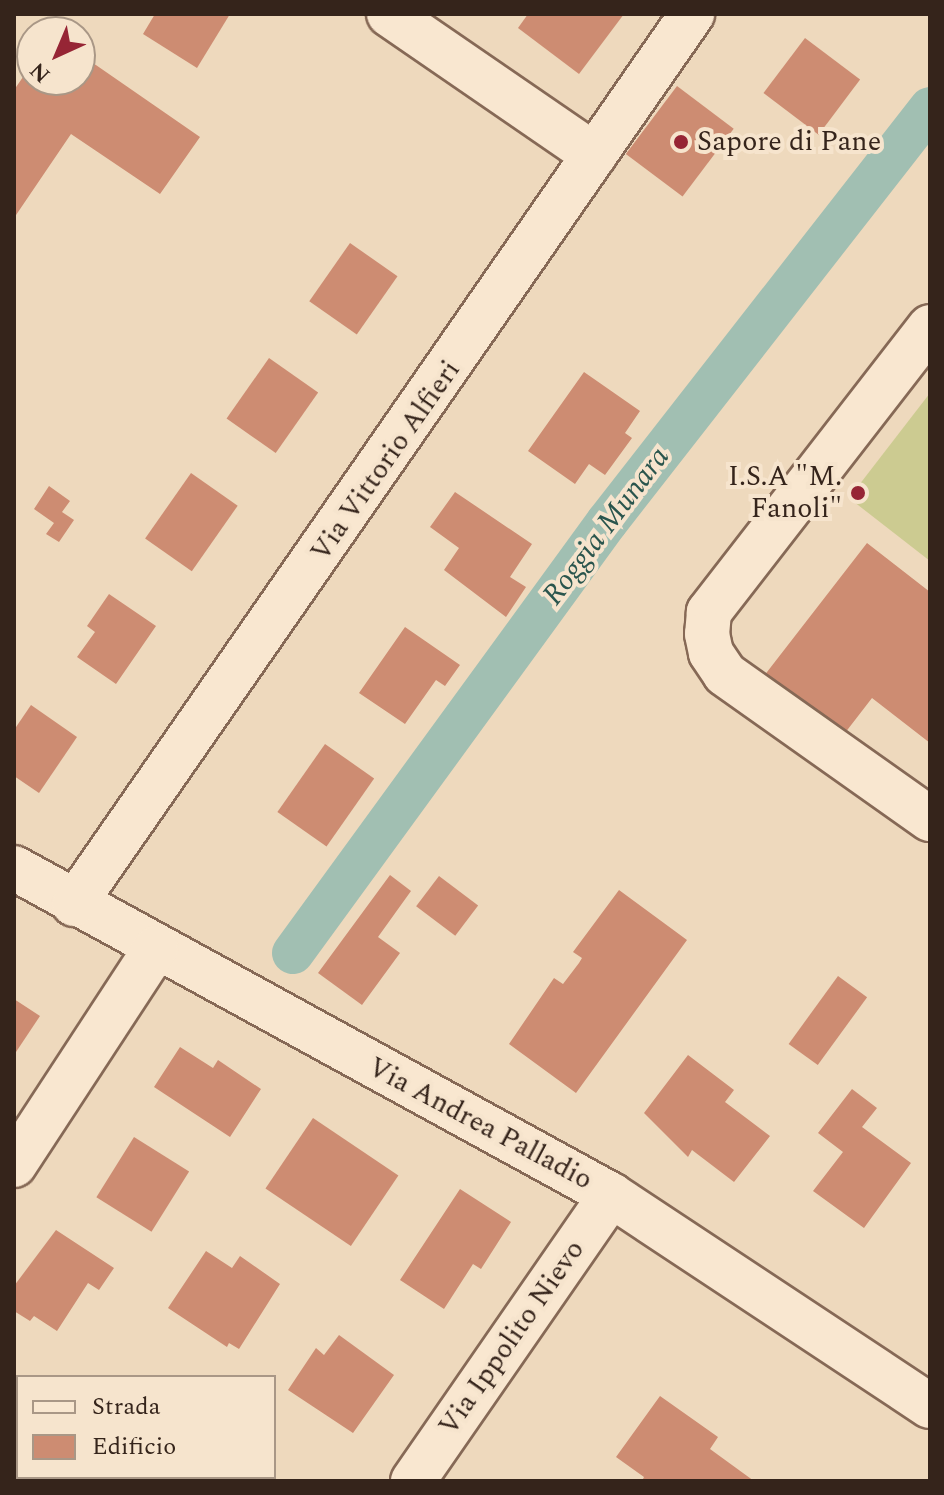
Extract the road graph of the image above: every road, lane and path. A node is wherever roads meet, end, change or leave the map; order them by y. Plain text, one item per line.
1 (389, 14) edge
2 (692, 14) edge
3 (594, 155) junction
4 (930, 327) edge
5 (930, 819) edge
6 (14, 868) edge
7 (74, 904) junction
8 (156, 948) junction
9 (14, 1165) edge
10 (611, 1195) junction
11 (930, 1406) edge
12 (413, 1481) edge

1 - 3 street
2 - 3 street, Via Vittorio Alfieri
3 - 7 street, Via Vittorio Alfieri
4 - 5 street
6 - 7 street, Via Andrea Palladio
7 - 8 street, Via Andrea Palladio
8 - 9 street
8 - 10 street, Via Andrea Palladio
10 - 11 street, Via Andrea Palladio
10 - 12 street, Via Ippolito Nievo

